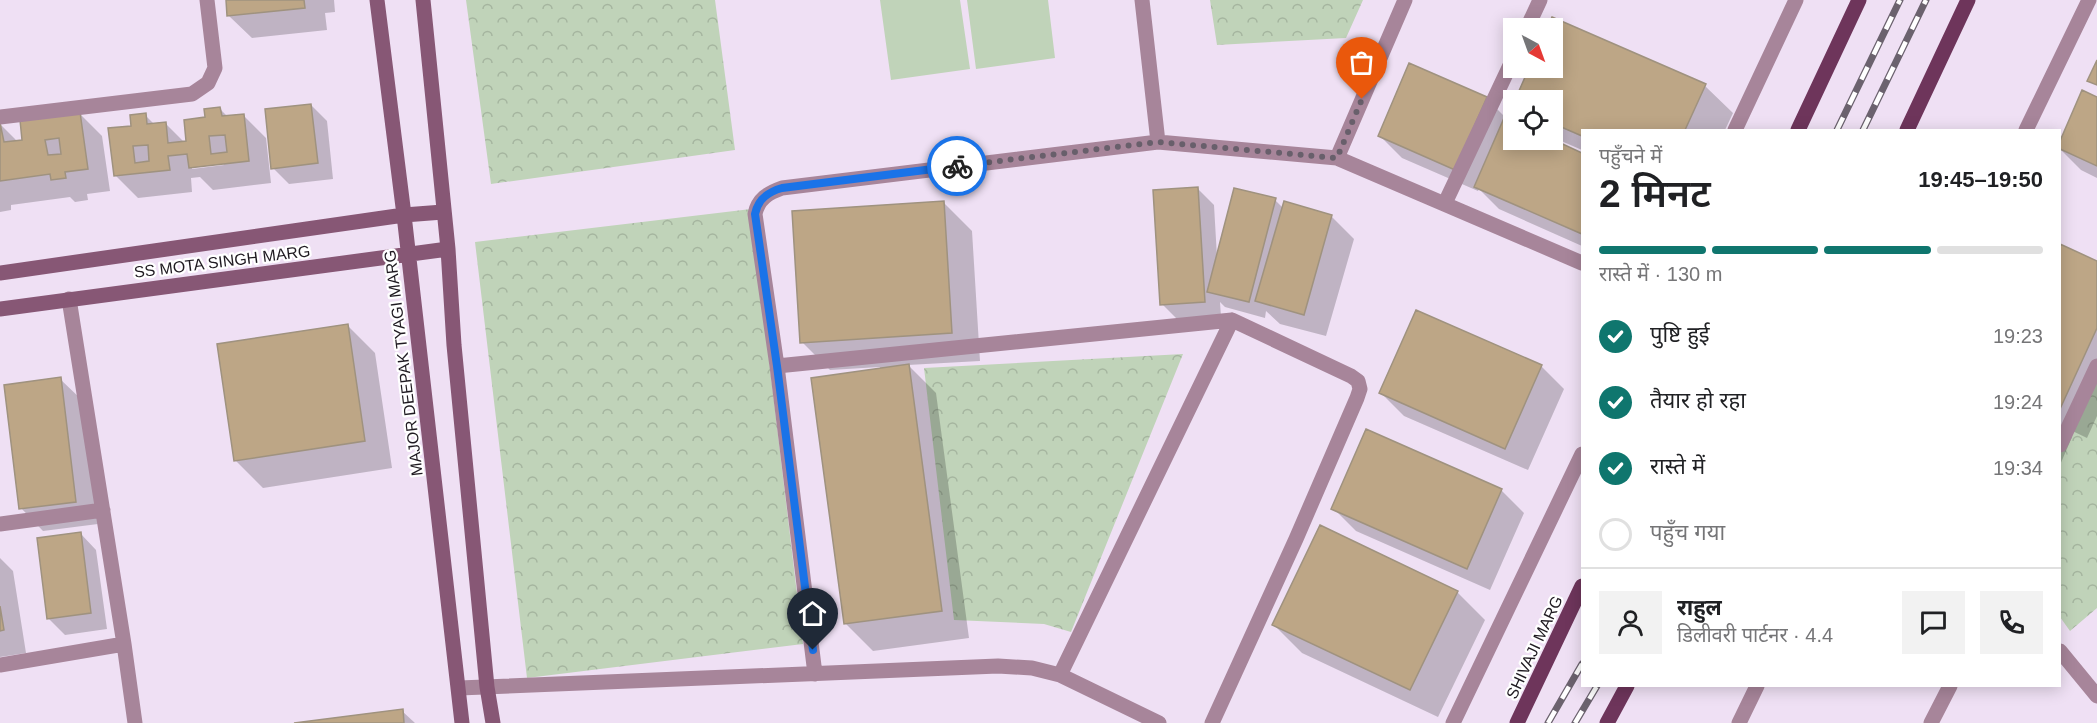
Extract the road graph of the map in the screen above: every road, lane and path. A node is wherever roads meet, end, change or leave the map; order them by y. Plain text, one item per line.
1 (207, 0) edge
2 (377, 0) edge
3 (423, 0) edge
4 (1142, 0) edge
5 (1405, 0) edge
6 (1540, 0) edge
7 (1796, 0) edge
8 (1859, 0) edge
9 (1968, 0) edge
10 (2089, 0) edge
11 (1532, 18) edge
12 (1504, 78) edge
13 (0, 117) edge
14 (1735, 129) edge
15 (1798, 129) edge
16 (1906, 129) edge
17 (2026, 129) edge
18 (1158, 142) junction
19 (1337, 158) junction
20 (1445, 203) junction
21 (443, 212) junction
22 (404, 215) junction
23 (448, 249) junction
24 (409, 254) junction
25 (1581, 263) edge
26 (0, 273) edge
27 (69, 299) junction
28 (0, 309) edge
29 (1232, 320) junction
30 (777, 366) junction
31 (2097, 366) edge
32 (2061, 443) edge
33 (1581, 456) edge
34 (103, 510) junction
35 (0, 524) edge
36 (1581, 588) edge
37 (124, 644) junction
38 (2061, 652) edge
39 (0, 665) edge
40 (816, 674) junction
41 (1060, 675) junction
42 (2094, 686) edge
43 (487, 687) junction
44 (1626, 687) edge
45 (1756, 687) edge
46 (1949, 687) edge
47 (459, 688) junction
48 (135, 723) edge
49 (462, 723) edge
50 (493, 723) edge
51 (1159, 723) edge
52 (1212, 723) edge
53 (1453, 723) edge
54 (1517, 723) edge
55 (1607, 723) edge
56 (1738, 723) edge
57 (1931, 723) edge

1 - 13 street
2 - 22 street, MAJOR DEEPAK TYAGI MARG
3 - 21 street
4 - 18 street
5 - 19 street
6 - 11 street
7 - 14 street
8 - 15 main road
9 - 16 main road
10 - 17 street
12 - 20 street
18 - 19 street
18 - 30 street
19 - 20 street
20 - 25 street
21 - 22 street, SS MOTA SINGH MARG
21 - 23 street
22 - 24 street, MAJOR DEEPAK TYAGI MARG
22 - 26 street, SS MOTA SINGH MARG
23 - 24 street, SS MOTA SINGH MARG
23 - 43 street
24 - 27 street, SS MOTA SINGH MARG
24 - 47 street, MAJOR DEEPAK TYAGI MARG
27 - 28 street, SS MOTA SINGH MARG
27 - 34 street
29 - 30 street
29 - 41 street
29 - 52 street
30 - 40 street
31 - 32 street
33 - 53 street
34 - 35 street
34 - 37 street
36 - 54 main road, SHIVAJI MARG
37 - 39 street
37 - 48 street
38 - 42 street
40 - 41 street
40 - 43 street
41 - 51 street
43 - 47 street
43 - 50 street
44 - 55 main road
45 - 56 street
46 - 57 street
47 - 49 street, MAJOR DEEPAK TYAGI MARG

